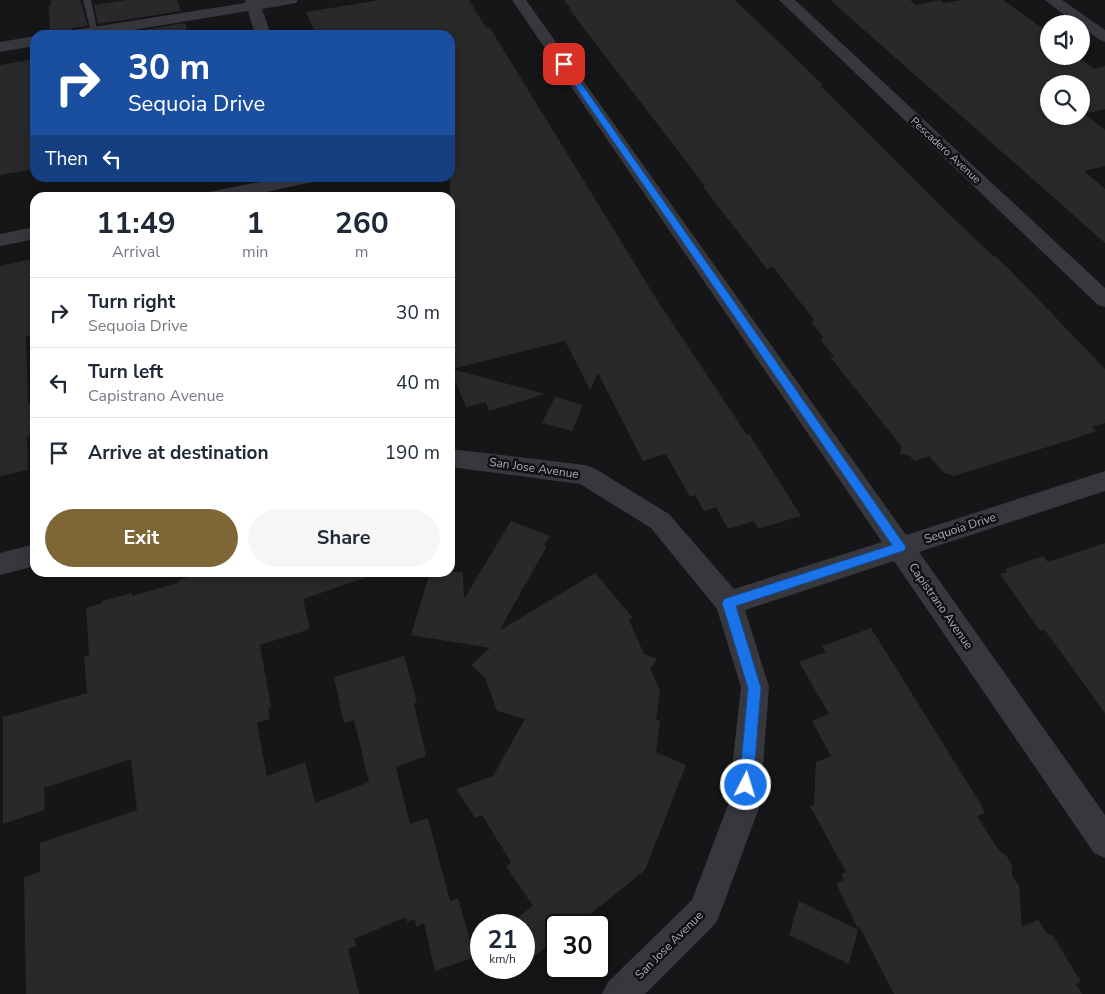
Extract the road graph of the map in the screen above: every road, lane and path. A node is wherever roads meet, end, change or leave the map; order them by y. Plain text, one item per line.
1 (87, 0) edge
2 (291, 0) edge
3 (519, 0) edge
4 (786, 0) edge
5 (1052, 0) edge
6 (252, 3) edge
7 (94, 30) edge
8 (106, 30) edge
9 (261, 30) edge
10 (1105, 37) edge
11 (30, 42) edge
12 (0, 47) edge
13 (309, 182) edge
14 (246, 192) edge
15 (30, 234) edge
16 (0, 240) edge
17 (1105, 300) edge
18 (455, 459) edge
19 (1105, 480) edge
20 (900, 547) junction
21 (30, 556) edge
22 (0, 564) edge
23 (729, 603) junction
24 (1105, 842) edge
25 (620, 994) edge

1 - 7 lane
2 - 6 street
3 - 20 street, Capistrano Avenue
4 - 17 street, Pescadero Avenue
5 - 10 street
6 - 8 street
6 - 9 street
11 - 12 street
13 - 14 street
15 - 16 street
18 - 23 street, San Jose Avenue
19 - 20 street, Sequoia Drive
20 - 23 street, Sequoia Drive
20 - 24 street, Capistrano Avenue
21 - 22 street
23 - 25 street, San Jose Avenue

